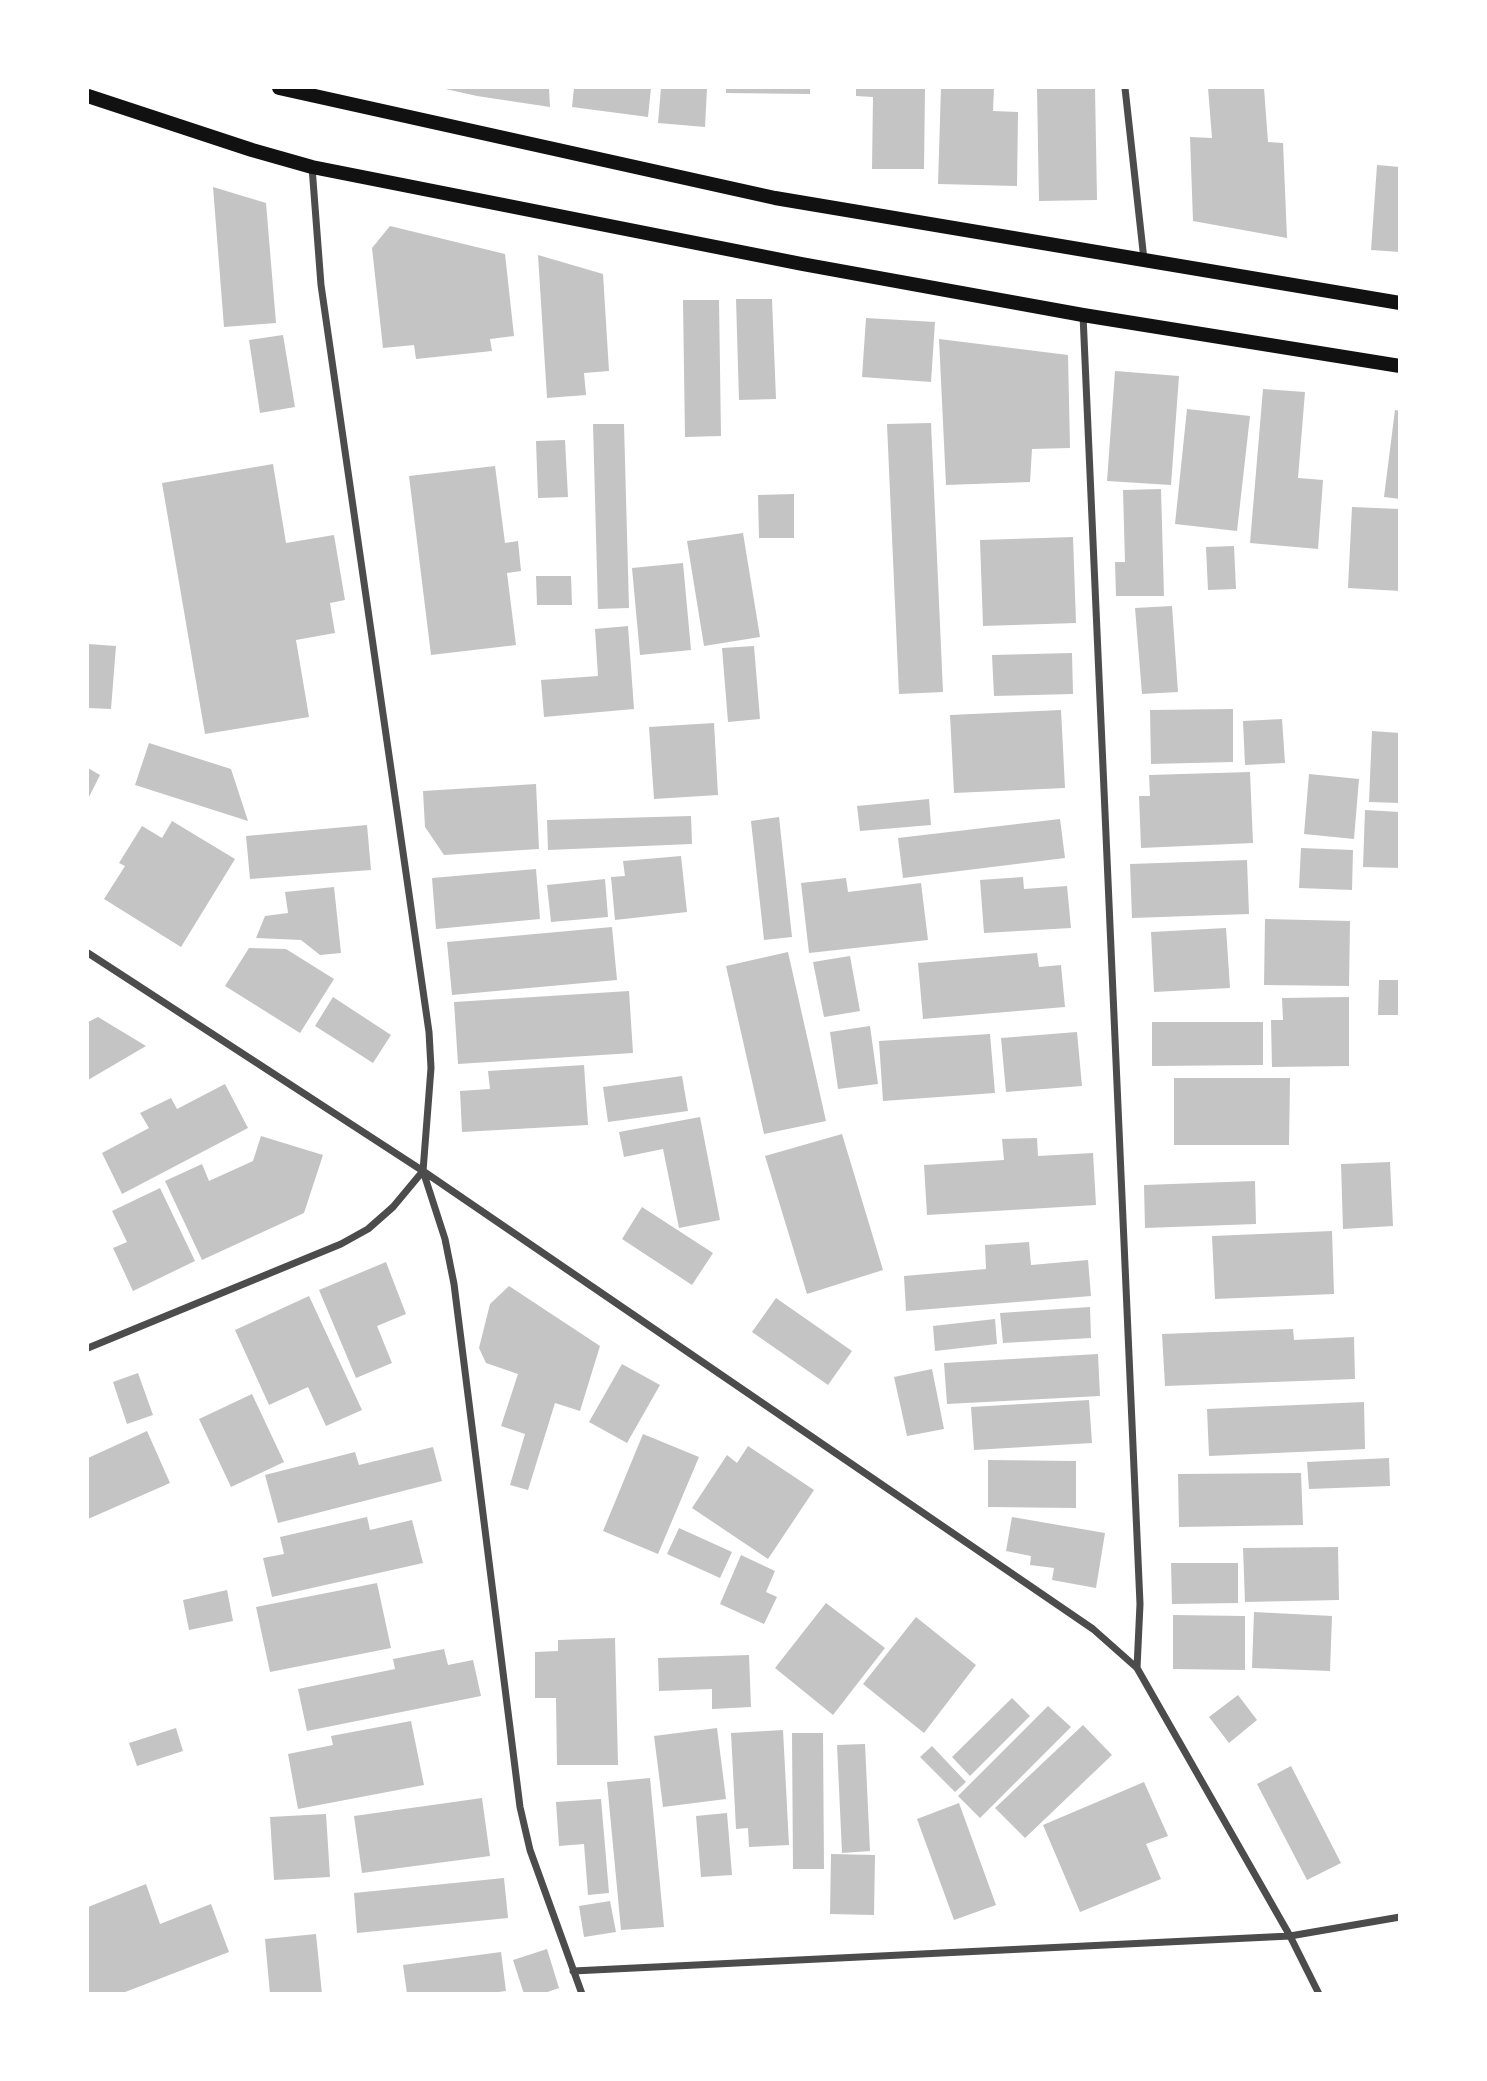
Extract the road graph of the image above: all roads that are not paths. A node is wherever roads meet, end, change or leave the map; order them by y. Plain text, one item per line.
1 (279, 88) edge
2 (1125, 88) edge
3 (295, 89) edge
4 (88, 96) edge
5 (312, 167) junction
6 (1144, 260) junction
7 (1399, 303) edge
8 (1083, 315) junction
9 (1399, 366) edge
10 (88, 953) edge
11 (423, 1171) junction
12 (88, 1348) edge
13 (1137, 1668) junction
14 (1399, 1917) edge
15 (1290, 1936) junction
16 (573, 1971) junction
17 (582, 1993) edge
18 (1319, 1993) edge

1 - 3 main road
2 - 6 street
3 - 6 main road
4 - 5 main road
5 - 8 main road
5 - 11 street
6 - 7 main road
8 - 9 main road
8 - 13 street
10 - 11 street
11 - 12 street
11 - 13 street
11 - 16 street
13 - 15 street
14 - 15 street
15 - 16 street
15 - 18 street
16 - 17 street

